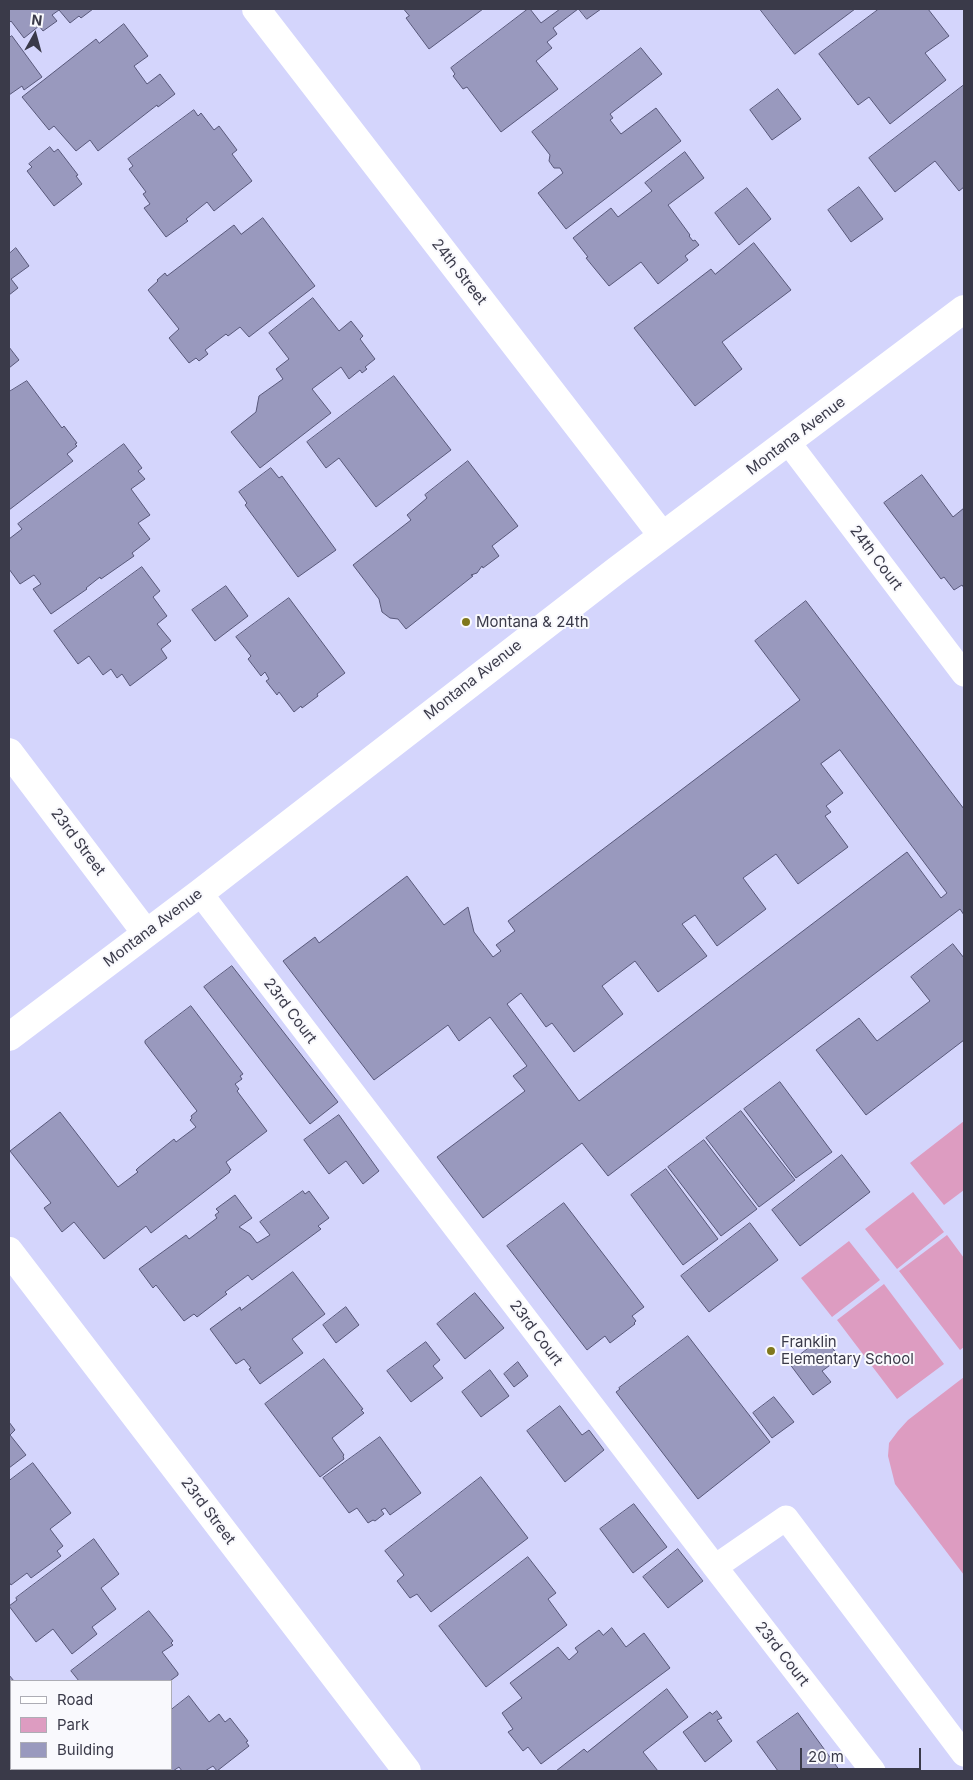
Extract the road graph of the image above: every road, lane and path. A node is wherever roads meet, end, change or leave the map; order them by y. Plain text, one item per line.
1 (256, 9) edge
2 (964, 309) edge
3 (788, 442) junction
4 (662, 536) junction
5 (964, 674) edge
6 (9, 752) edge
7 (200, 892) junction
8 (146, 933) junction
9 (9, 1037) edge
10 (9, 1251) edge
11 (715, 1567) junction
12 (964, 1754) edge
13 (407, 1771) edge
14 (873, 1771) edge

1 - 4 street, 24th Street
2 - 3 street, Montana Avenue
3 - 4 street, Montana Avenue
3 - 5 lane, 24th Court
4 - 7 street, Montana Avenue
6 - 8 street, 23rd Street
7 - 8 street, Montana Avenue
7 - 11 lane, 23rd Court
8 - 9 street, Montana Avenue
10 - 13 street, 23rd Street
11 - 12 lane
11 - 14 lane, 23rd Court

